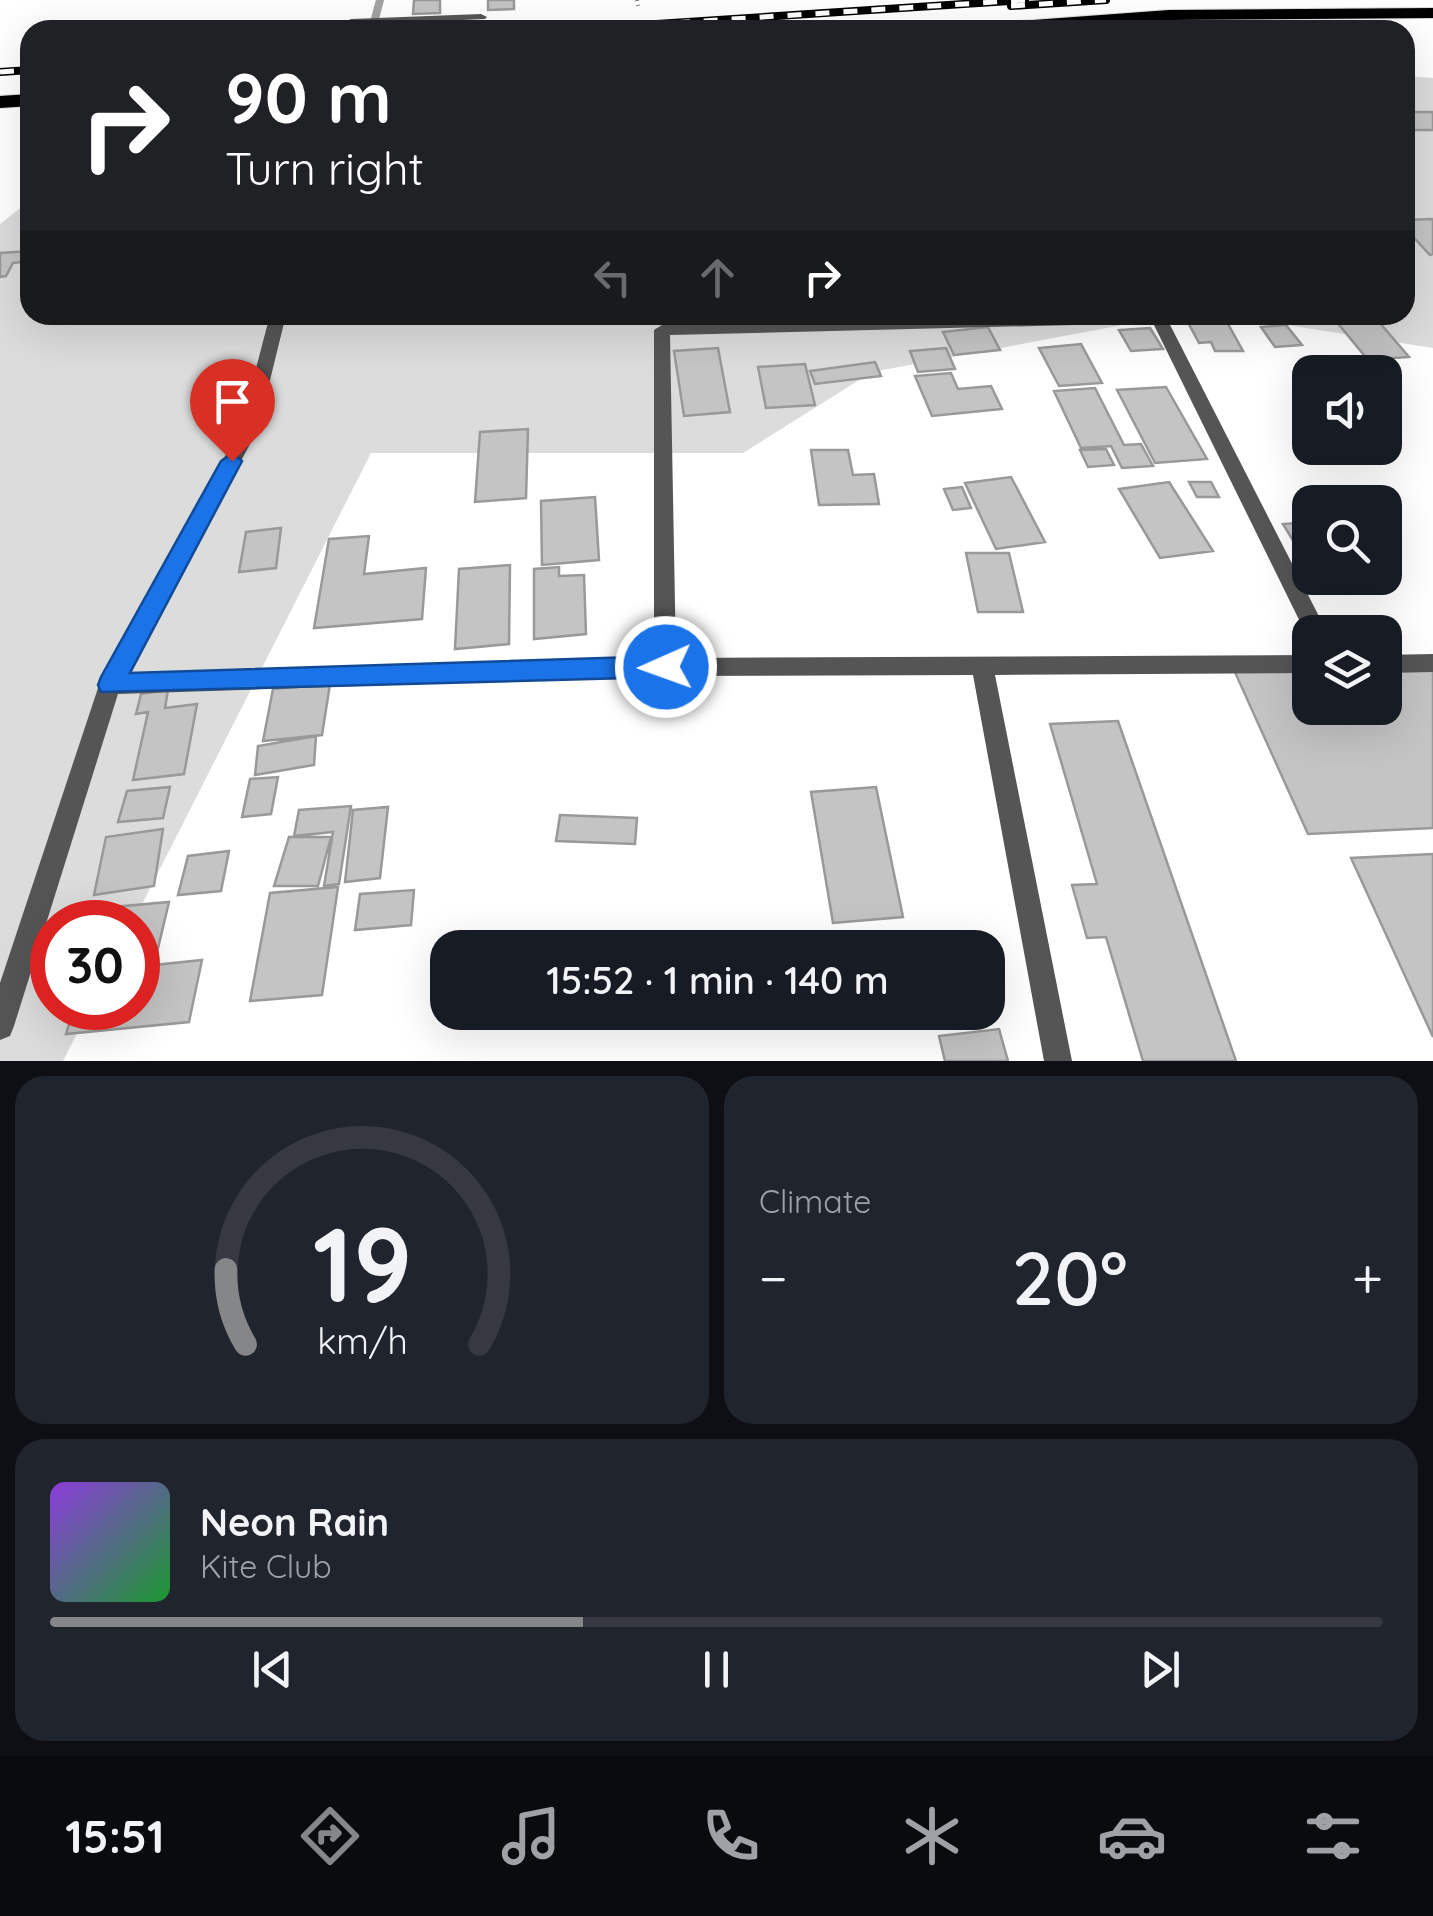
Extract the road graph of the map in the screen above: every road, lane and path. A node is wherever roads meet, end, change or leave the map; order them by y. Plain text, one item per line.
1 (1433, 13) edge
2 (481, 18) dead end
3 (364, 20) edge
4 (1093, 20) edge
5 (275, 325) edge
6 (869, 325) edge
7 (1162, 325) edge
8 (1308, 615) edge
9 (982, 662) junction
10 (1433, 663) edge
11 (1292, 664) edge
12 (1402, 664) edge
13 (666, 667) junction
14 (110, 685) junction
15 (0, 1026) edge
16 (1058, 1061) edge

1 - 4 highway
2 - 3 street
5 - 14 street
6 - 13 street
7 - 8 street
9 - 11 street
9 - 13 street
9 - 16 street
10 - 12 street
13 - 14 street
14 - 15 street

